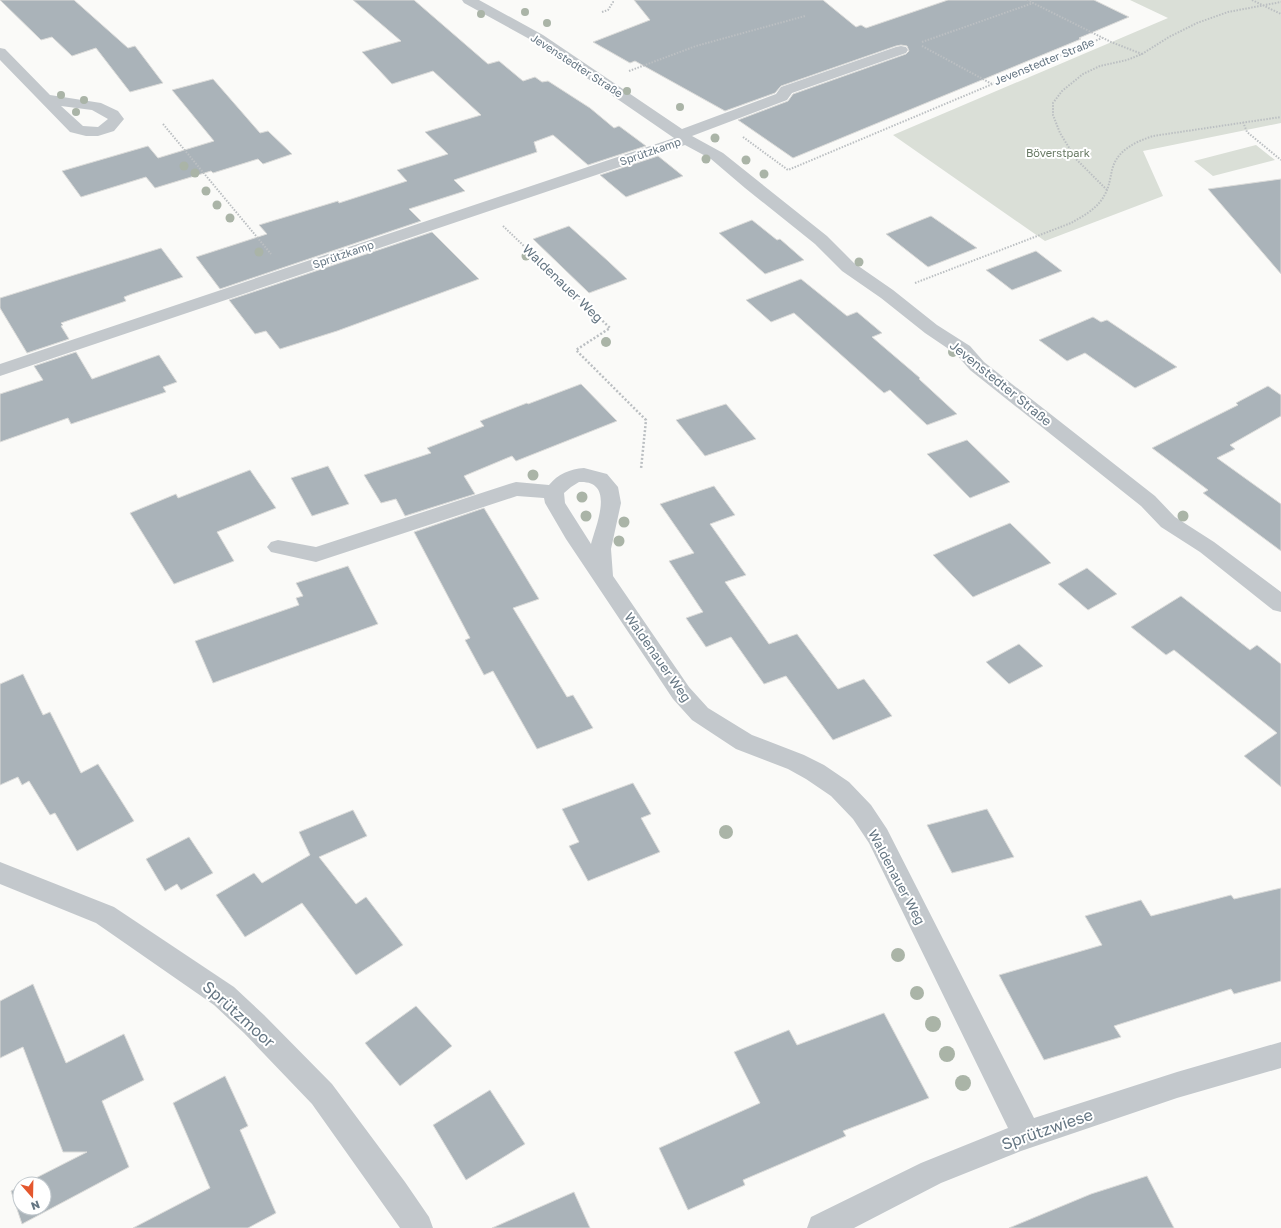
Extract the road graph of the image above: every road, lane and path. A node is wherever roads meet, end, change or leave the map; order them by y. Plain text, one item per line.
1 (469, 0) edge
2 (612, 0) edge
3 (1027, 0) edge
4 (1252, 0) edge
5 (1281, 2) edge
6 (1033, 3) junction
7 (1263, 6) junction
8 (602, 12) dead end
9 (1281, 14) edge
10 (805, 16) dead end
11 (1102, 38) junction
12 (901, 50) dead end
13 (0, 52) edge
14 (1142, 54) junction
15 (623, 73) dead end
16 (992, 84) junction
17 (46, 99) dead end
18 (1281, 117) edge
19 (720, 120) junction
20 (1243, 122) junction
21 (163, 124) dead end
22 (684, 137) junction
23 (1281, 160) edge
24 (1107, 190) junction
25 (484, 207) junction
26 (287, 273) junction
27 (887, 294) junction
28 (0, 370) edge
29 (641, 469) dead end
30 (554, 492) junction
31 (278, 547) dead end
32 (602, 577) junction
33 (1281, 604) edge
34 (0, 873) edge
35 (1281, 1055) edge
36 (1027, 1135) junction
37 (418, 1228) edge
38 (822, 1228) edge

1 - 22 street, Jevenstedter Straße
2 - 8 path
3 - 6 path, Jevenstedter Straße
4 - 7 path
5 - 7 path
6 - 11 path, Jevenstedter Straße
6 - 16 path, Jevenstedter Straße
7 - 9 path
7 - 14 path
10 - 15 path, Jevenstedter Straße
11 - 14 path
11 - 16 path, Jevenstedter Straße
12 - 19 street
13 - 17 street
14 - 24 path
16 - 19 path, Jevenstedter Straße
18 - 20 path
19 - 22 street
20 - 23 path
20 - 24 path
21 - 26 path
22 - 25 street, Sprützkamp
22 - 27 street, Jevenstedter Straße
24 - 27 path
25 - 26 street, Sprützkamp
25 - 29 path, Waldenauer Weg
26 - 28 street, Sprützkamp
27 - 33 street, Jevenstedter Straße
30 - 31 street
30 - 32 street, Waldenauer Weg
30 - 32 street, Waldenauer Weg
32 - 36 street, Waldenauer Weg
34 - 37 street, Sprützmoor
35 - 36 street, Sprützwiese
36 - 38 street, Sprützwiese

